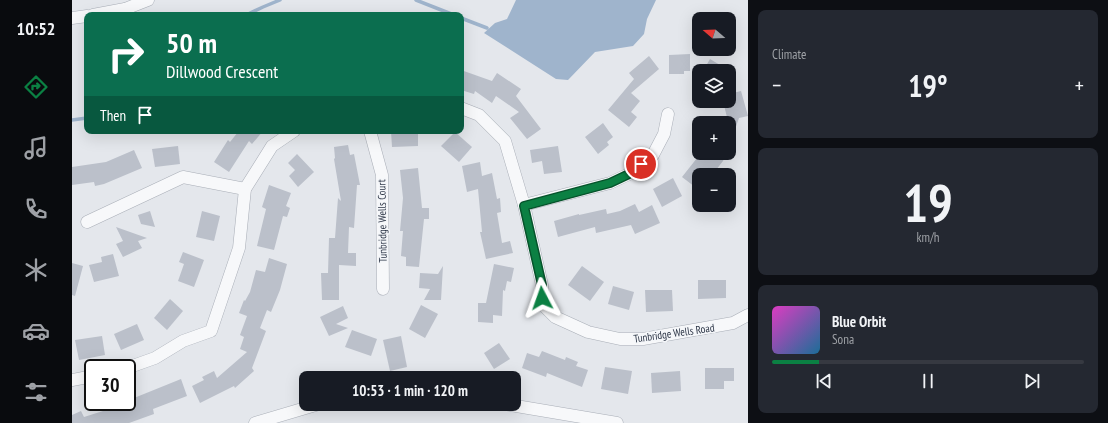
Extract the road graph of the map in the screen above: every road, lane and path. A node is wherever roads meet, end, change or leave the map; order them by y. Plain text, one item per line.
1 (148, 0) edge
2 (109, 12) edge
3 (84, 16) edge
4 (72, 18) edge
5 (464, 109) edge
6 (668, 114) dead end
7 (290, 134) edge
8 (371, 134) edge
9 (245, 189) junction
10 (524, 206) junction
11 (87, 222) dead end
12 (383, 289) dead end
13 (748, 315) edge
14 (136, 365) edge
15 (84, 378) edge
16 (72, 380) edge
17 (521, 407) edge
18 (299, 410) edge
19 (255, 423) edge
20 (617, 423) edge

1 - 2 street
3 - 4 street
5 - 10 street, Tunbridge Wells Road
6 - 10 street
7 - 9 street
8 - 12 street, Tunbridge Wells Court
9 - 11 street
9 - 14 street
10 - 13 street, Tunbridge Wells Road
15 - 16 street
17 - 20 street
18 - 19 street

